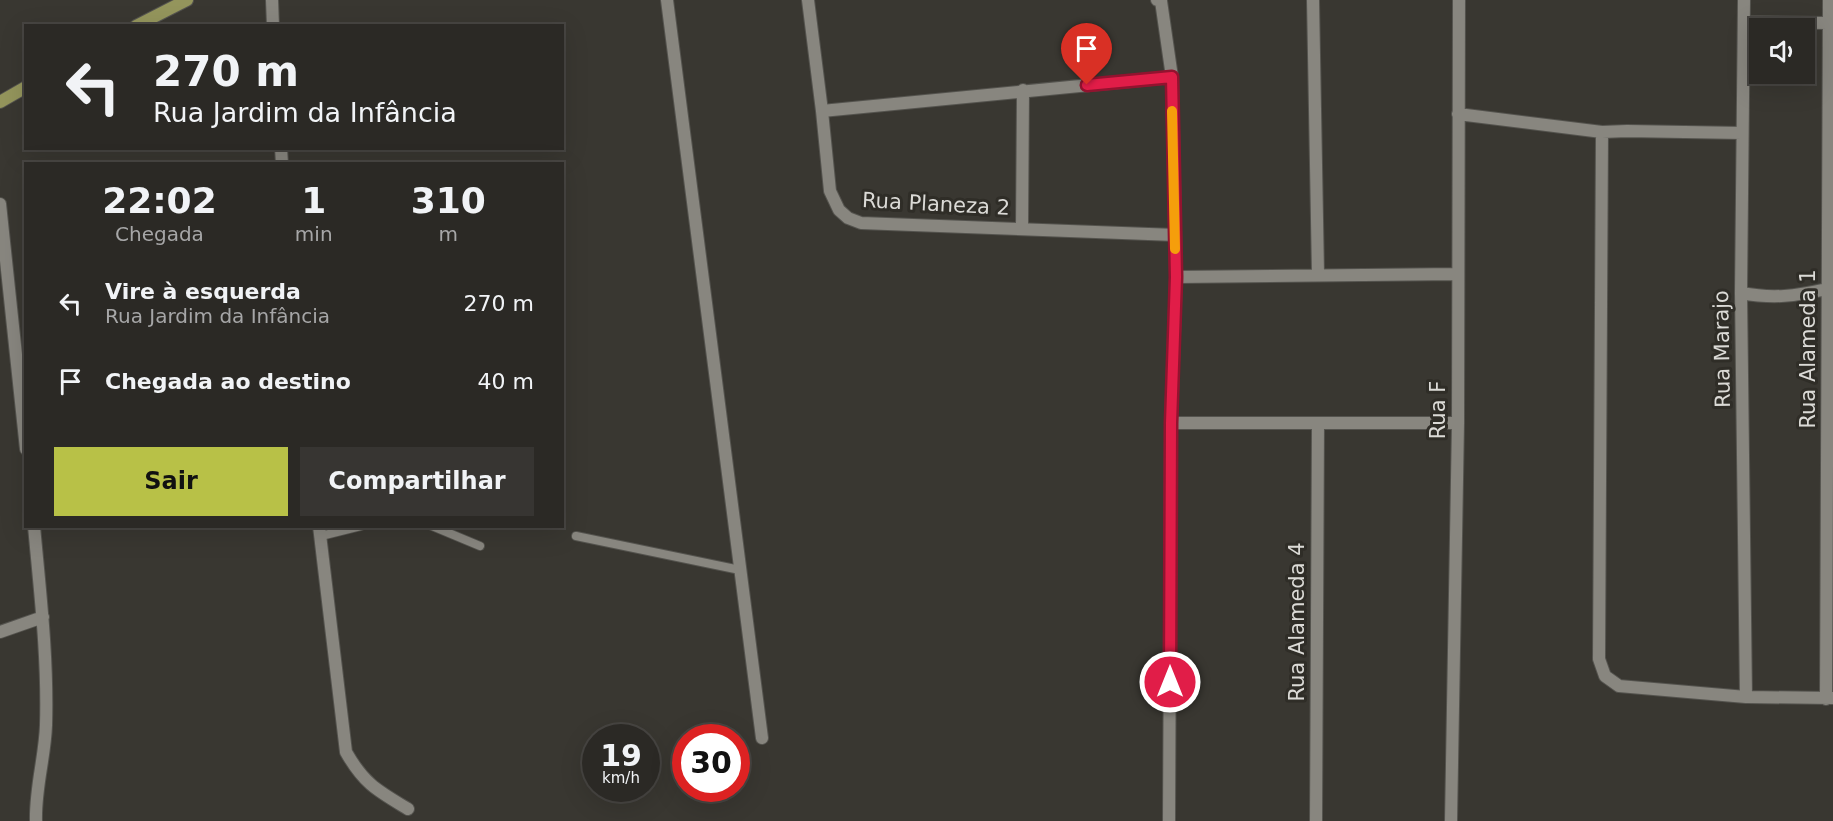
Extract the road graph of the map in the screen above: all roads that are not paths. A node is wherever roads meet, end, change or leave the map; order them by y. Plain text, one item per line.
1 (187, 0) edge
2 (272, 0) edge
3 (667, 0) edge
4 (808, 0) edge
5 (1160, 0) edge
6 (1313, 0) edge
7 (1459, 0) edge
8 (1743, 0) edge
9 (1829, 0) edge
10 (1745, 22) junction
11 (1829, 23) junction
12 (140, 24) edge
13 (273, 24) edge
14 (1172, 77) junction
15 (24, 88) edge
16 (1023, 90) junction
17 (0, 102) edge
18 (822, 111) junction
19 (1458, 114) junction
20 (1602, 132) junction
21 (1742, 133) junction
22 (0, 204) edge
23 (1022, 228) junction
24 (1175, 235) junction
25 (1318, 274) junction
26 (1457, 274) junction
27 (1176, 277) junction
28 (1827, 289) junction
29 (1741, 293) junction
30 (1171, 423) junction
31 (1317, 423) junction
32 (1458, 423) junction
33 (24, 430) edge
34 (34, 528) edge
35 (345, 528) edge
36 (437, 528) edge
37 (320, 531) edge
38 (576, 536) dead end
39 (480, 546) dead end
40 (740, 570) junction
41 (43, 617) junction
42 (0, 632) edge
43 (1746, 697) junction
44 (1829, 698) edge
45 (762, 738) dead end
46 (408, 809) dead end
47 (36, 821) edge
48 (1169, 821) edge
49 (1316, 821) edge
50 (1451, 821) edge

1 - 12 street
2 - 13 street
3 - 40 street
4 - 18 street, Rua Planeza 2
5 - 14 street
6 - 25 street
7 - 19 street, Rua F
8 - 10 street, Rua Marajo
9 - 11 street, Rua Alameda 1
10 - 11 street
10 - 21 street, Rua Marajo
11 - 28 street, Rua Alameda 1
14 - 16 street
14 - 24 street
15 - 17 street
16 - 18 street
16 - 23 street
18 - 23 street, Rua Planeza 2
19 - 20 street
19 - 26 street, Rua F
20 - 21 street
20 - 43 street
21 - 29 street, Rua Marajo
22 - 33 street
23 - 24 street, Rua Planeza 2
24 - 27 street
25 - 26 street
25 - 27 street
26 - 32 street, Rua F
27 - 30 street
28 - 29 street
28 - 44 street, Rua Alameda 1
29 - 43 street, Rua Marajo
30 - 31 street
30 - 48 street
31 - 32 street
31 - 49 street, Rua Alameda 4
32 - 50 street, Rua F
34 - 41 street
35 - 37 lane
36 - 39 lane
37 - 46 street
38 - 40 lane
40 - 45 street
41 - 42 street
41 - 47 street
43 - 44 street

